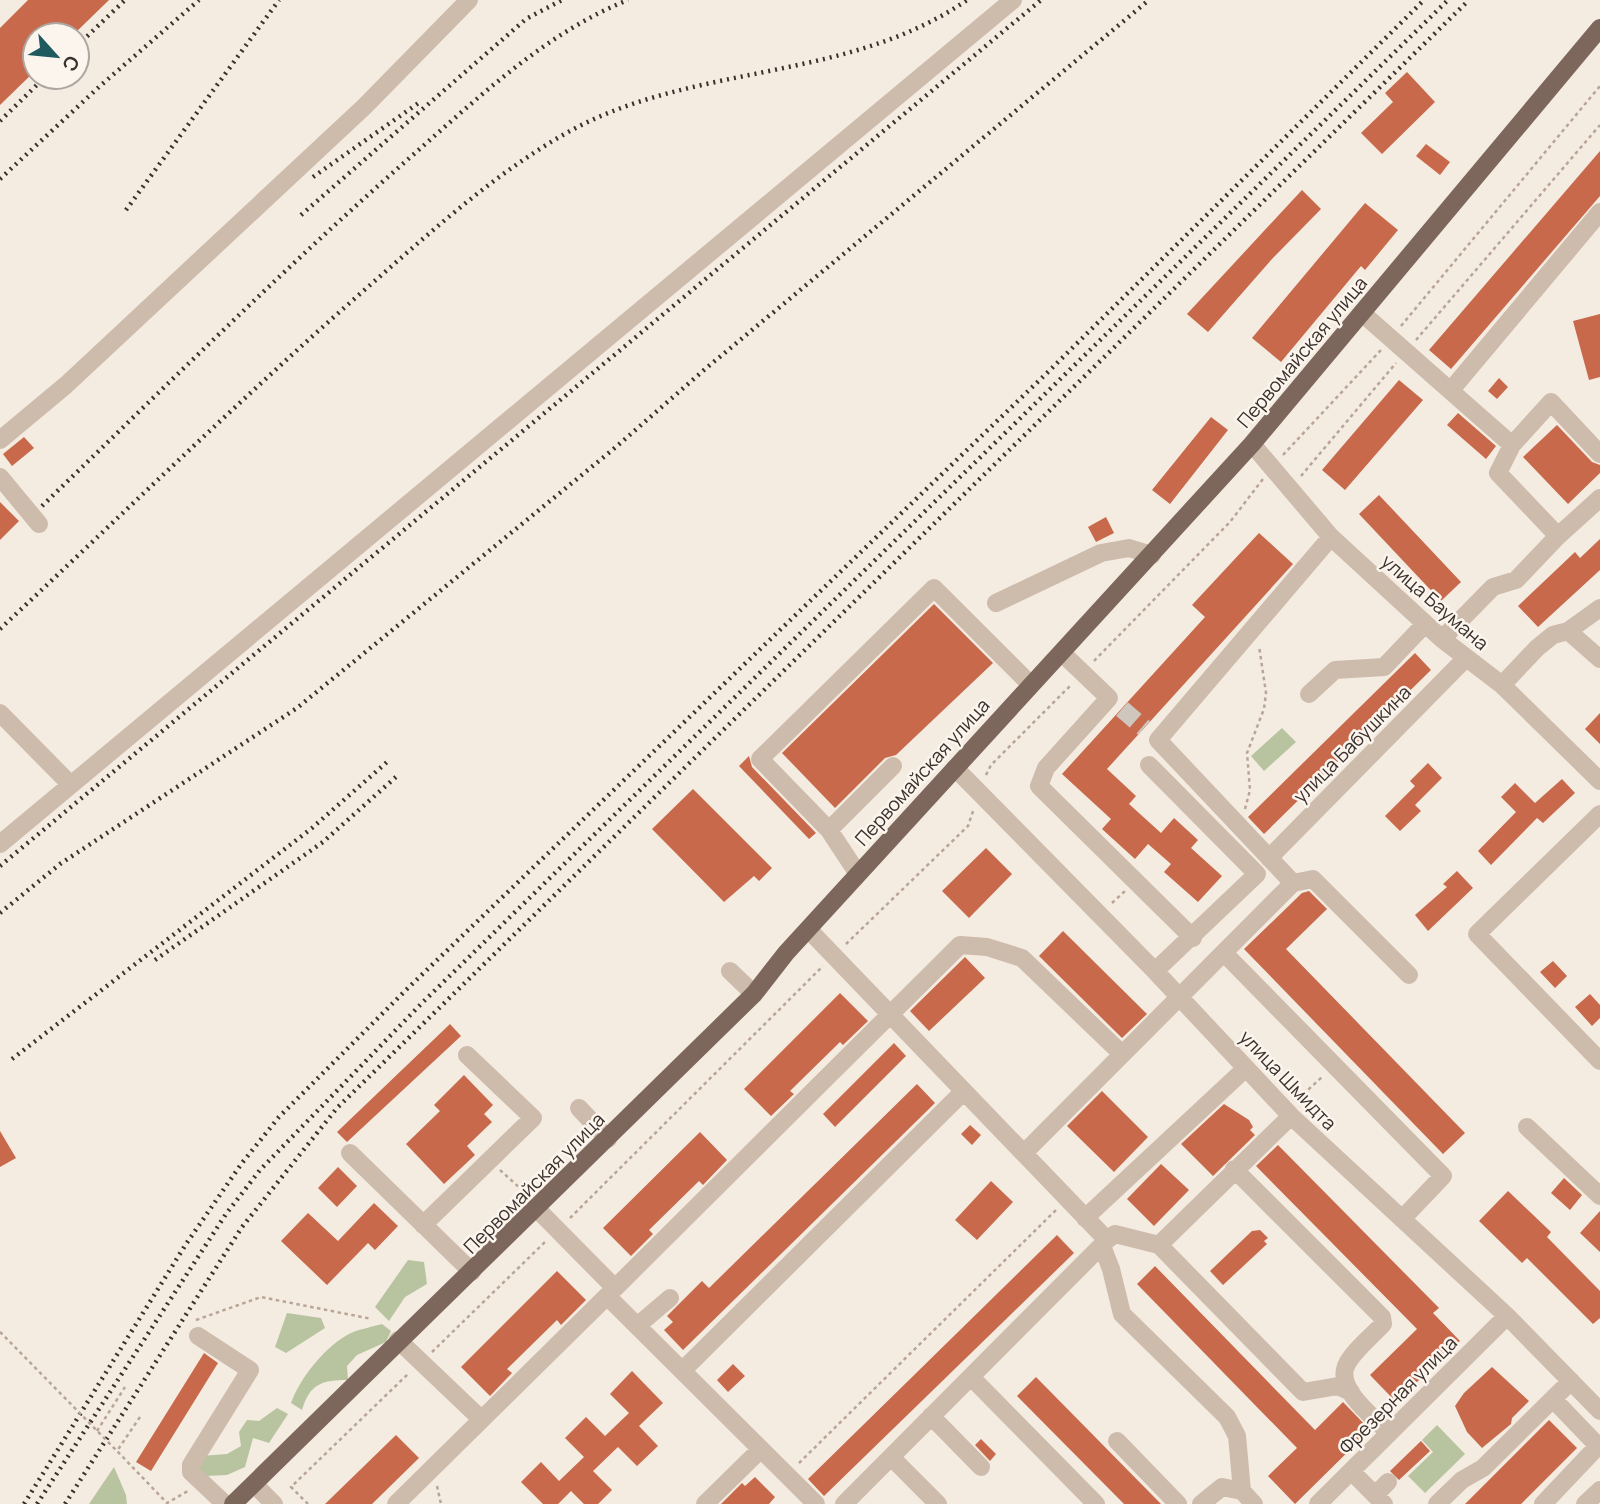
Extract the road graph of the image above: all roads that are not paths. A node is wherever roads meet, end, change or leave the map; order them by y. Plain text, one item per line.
1 (469, 0) edge
2 (1013, 0) edge
3 (1600, 28) edge
4 (1600, 212) edge
5 (1362, 313) junction
6 (1451, 390) junction
7 (0, 440) edge
8 (1252, 444) junction
9 (1512, 446) junction
10 (1600, 454) edge
11 (0, 477) edge
12 (1600, 498) edge
13 (39, 524) dead end
14 (1558, 536) junction
15 (1332, 537) junction
16 (1152, 555) junction
17 (996, 603) dead end
18 (1600, 608) edge
19 (1424, 624) junction
20 (1568, 631) junction
21 (1441, 639) junction
22 (1062, 653) junction
23 (1465, 659) junction
24 (1600, 659) edge
25 (1030, 684) junction
26 (1502, 685) junction
27 (1309, 694) dead end
28 (0, 713) edge
29 (1144, 728) tunnel mouth
30 (1158, 740) junction
31 (1149, 765) dead end
32 (893, 766) dead end
33 (955, 768) junction
34 (1600, 781) edge
35 (70, 784) junction
36 (1600, 814) edge
37 (829, 830) junction
38 (0, 844) edge
39 (1269, 858) junction
40 (858, 874) junction
41 (1293, 883) junction
42 (809, 930) junction
43 (1193, 938) junction
44 (1224, 953) junction
45 (730, 971) dead end
46 (1155, 971) junction
47 (1409, 975) dead end
48 (754, 993) junction
49 (1180, 997) junction
50 (890, 1014) junction
51 (1122, 1054) junction
52 (467, 1055) dead end
53 (1600, 1061) edge
54 (1246, 1068) junction
55 (964, 1091) junction
56 (579, 1108) dead end
57 (1288, 1114) junction
58 (1527, 1127) dead end
59 (608, 1139) junction
60 (350, 1153) dead end
61 (1024, 1153) junction
62 (1234, 1170) junction
63 (1600, 1196) edge
64 (536, 1208) junction
65 (1085, 1217) junction
66 (1402, 1219) junction
67 (423, 1225) junction
68 (1105, 1243) junction
69 (1159, 1245) junction
70 (472, 1272) junction
71 (611, 1292) junction
72 (670, 1298) dead end
73 (1507, 1316) junction
74 (637, 1326) junction
75 (195, 1328) road end
76 (398, 1340) junction
77 (682, 1371) junction
78 (971, 1377) junction
79 (1571, 1381) junction
80 (1351, 1392) junction
81 (1553, 1399) junction
82 (1600, 1411) edge
83 (931, 1416) junction
84 (481, 1419) junction
85 (1390, 1433) junction
86 (1118, 1441) dead end
87 (761, 1449) junction
88 (891, 1457) junction
89 (981, 1467) dead end
90 (1351, 1471) junction
91 (254, 1484) junction
92 (1600, 1490) edge
93 (1382, 1494) edge
94 (1248, 1497) edge
95 (803, 1500) edge
96 (853, 1501) edge
97 (225, 1504) edge
98 (233, 1504) edge
99 (274, 1504) edge
100 (396, 1504) edge
101 (705, 1504) edge
102 (939, 1504) edge
103 (1096, 1504) edge
104 (1178, 1504) edge
105 (1201, 1504) edge
106 (1318, 1504) edge
107 (1437, 1504) edge
108 (1543, 1504) edge
109 (1586, 1504) edge

1 - 7 street
2 - 35 street
3 - 5 main road, Первомайская улица
4 - 6 street
5 - 6 street
5 - 8 main road, Первомайская улица
6 - 9 street
8 - 15 street, улица Баумана
8 - 16 main road, Первомайская улица
9 - 10 street
9 - 14 street
11 - 13 street
12 - 14 street
14 - 21 street
15 - 19 street, улица Баумана
15 - 30 street
16 - 17 street
16 - 22 main road, Первомайская улица
18 - 20 street
19 - 21 street, улица Баумана
19 - 27 street
20 - 24 street
20 - 26 street
21 - 23 street, улица Баумана
22 - 25 main road, Первомайская улица
22 - 43 street
23 - 26 street, улица Баумана
23 - 39 street, улица Бабушкина
25 - 33 main road, Первомайская улица
25 - 37 street
26 - 34 street, улица Баумана
28 - 35 street
29 - 30 street
30 - 39 street
31 - 43 street
32 - 37 street
33 - 40 main road, Первомайская улица
33 - 46 street, улица Шмидта
35 - 38 street
36 - 53 street
37 - 40 street
39 - 41 street
40 - 42 main road, Первомайская улица
41 - 44 street
41 - 47 street
42 - 48 main road, Первомайская улица
42 - 50 street
43 - 46 street
44 - 49 street
44 - 66 street
45 - 48 street
46 - 49 street, улица Шмидта
48 - 59 main road, Первомайская улица
49 - 51 street
49 - 54 street, улица Шмидта
50 - 51 street
50 - 55 street
50 - 71 street
51 - 61 street
52 - 67 street
54 - 57 street, улица Шмидта
54 - 65 street
55 - 61 street
55 - 77 street
56 - 59 street
57 - 62 street
57 - 66 street, улица Шмидта
58 - 63 street
59 - 64 main road, Первомайская улица
60 - 67 street
61 - 65 street
62 - 69 street
62 - 80 street
64 - 70 main road, Первомайская улица
64 - 71 street
65 - 68 street
66 - 73 street, улица Шмидта
67 - 70 street
68 - 69 street
68 - 78 street
68 - 94 street
69 - 80 street
70 - 76 main road, Первомайская улица
71 - 74 street
71 - 84 street
72 - 74 street
73 - 79 street, улица Шмидта
73 - 85 street, Фрезерная улица
74 - 77 street
75 - 97 street
76 - 84 street
76 - 91 main road, Первомайская улица
77 - 87 street
78 - 83 street
78 - 103 street
79 - 81 street
79 - 82 street, улица Шмидта
80 - 85 street
81 - 107 street
81 - 108 street
83 - 88 street
83 - 89 street
84 - 100 street
85 - 90 street, Фрезерная улица
86 - 104 street
87 - 95 street
87 - 101 street
88 - 96 street
88 - 102 street
90 - 93 street
90 - 106 street, Фрезерная улица
91 - 98 main road, Первомайская улица
91 - 99 street
92 - 109 street
94 - 105 street

